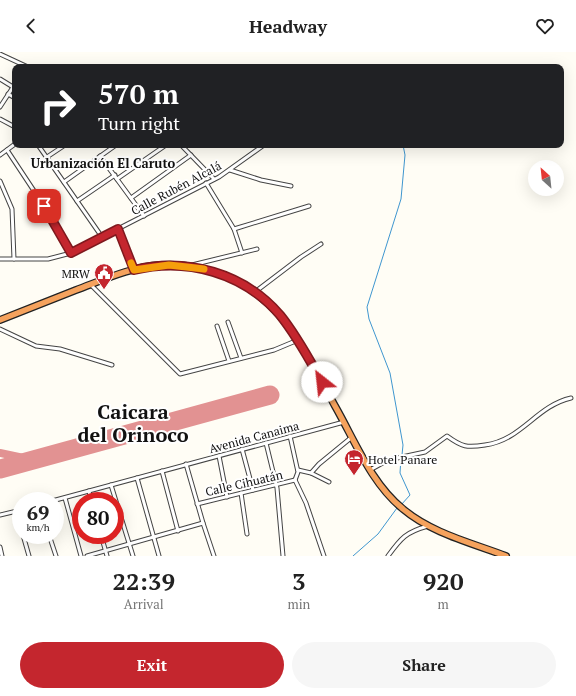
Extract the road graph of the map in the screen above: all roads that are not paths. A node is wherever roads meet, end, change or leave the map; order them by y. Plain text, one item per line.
1 (0, 55) edge
2 (20, 64) edge
3 (0, 79) edge
4 (12, 84) edge
5 (12, 88) edge
6 (8, 94) junction
7 (12, 96) edge
8 (1, 102) edge
9 (0, 107) edge
10 (0, 119) edge
11 (12, 125) edge
12 (12, 146) edge
13 (40, 148) edge
14 (60, 148) edge
15 (112, 148) edge
16 (162, 148) edge
17 (184, 148) edge
18 (260, 148) edge
19 (7, 150) junction
20 (0, 155) edge
21 (191, 155) junction
22 (100, 156) junction
23 (47, 157) junction
24 (230, 170) junction
25 (114, 175) junction
26 (117, 179) junction
27 (214, 179) junction
28 (0, 181) edge
29 (64, 182) junction
30 (206, 183) junction
31 (291, 186) dead end
32 (131, 198) junction
33 (77, 201) junction
34 (309, 206) dead end
35 (144, 216) junction
36 (118, 229) junction
37 (234, 229) junction
38 (102, 237) junction
39 (321, 244) dead end
40 (257, 249) dead end
41 (71, 253) junction
42 (242, 253) junction
43 (0, 259) edge
44 (14, 259) junction
45 (188, 266) junction
46 (134, 270) junction
47 (90, 285) junction
48 (255, 292) junction
49 (0, 320) edge
50 (228, 322) dead end
51 (217, 326) dead end
52 (0, 329) edge
53 (298, 340) junction
54 (241, 358) junction
55 (229, 362) junction
56 (112, 365) dead end
57 (570, 398) dead end
58 (344, 422) junction
59 (290, 436) junction
60 (352, 437) junction
61 (266, 443) junction
62 (242, 449) junction
63 (219, 456) junction
64 (186, 464) junction
65 (298, 470) junction
66 (370, 470) junction
67 (162, 471) junction
68 (311, 473) junction
69 (137, 478) junction
70 (295, 480) junction
71 (329, 482) dead end
72 (111, 485) junction
73 (277, 485) junction
74 (253, 490) junction
75 (89, 491) joint
76 (241, 493) junction
77 (227, 496) junction
78 (65, 498) joint
79 (197, 504) junction
80 (12, 512) edge
81 (0, 515) edge
82 (203, 524) junction
83 (428, 526) junction
84 (178, 531) junction
85 (247, 534) dead end
86 (154, 538) junction
87 (26, 544) edge
88 (52, 544) edge
89 (104, 544) edge
90 (130, 544) junction
91 (0, 548) edge
92 (106, 551) junction
93 (2, 556) edge
94 (29, 556) edge
95 (56, 556) edge
96 (81, 556) edge
97 (87, 556) edge
98 (107, 556) edge
99 (133, 556) edge
100 (159, 556) edge
101 (214, 556) edge
102 (283, 556) edge
103 (324, 556) edge
104 (388, 556) edge
105 (506, 556) edge

1 - 2 street
3 - 4 street
5 - 6 street
6 - 7 street
6 - 8 street
8 - 9 street
10 - 11 street
12 - 19 street
13 - 23 street
14 - 23 street
15 - 22 street
16 - 26 street
17 - 21 street
18 - 24 street, Calle Rubén Alcalá
19 - 20 street
19 - 41 street
21 - 27 street
21 - 32 street
22 - 25 street
22 - 29 street
23 - 29 street
24 - 27 street, Calle Rubén Alcalá
24 - 31 street
25 - 26 street
25 - 33 street
26 - 32 street
27 - 30 street, Calle Rubén Alcalá
28 - 44 street
29 - 33 street
30 - 35 street, Calle Rubén Alcalá
30 - 37 street
32 - 35 street
33 - 38 street
34 - 37 street
35 - 36 street, Calle Rubén Alcalá
36 - 38 street, Calle Rubén Alcalá
36 - 46 street
37 - 42 street
38 - 41 street, Calle Rubén Alcalá
39 - 48 street
40 - 42 street
41 - 44 street, Calle Rubén Alcalá
42 - 45 street
43 - 44 street, Calle Rubén Alcalá
45 - 46 highway
45 - 48 highway
46 - 47 highway
47 - 49 highway
47 - 55 street
48 - 53 highway
50 - 54 street
51 - 55 street
52 - 56 street
53 - 54 street
53 - 58 highway
54 - 55 street
57 - 66 street
58 - 59 street, Avenida Canaima
58 - 60 highway
59 - 61 street, Avenida Canaima
59 - 65 street
60 - 66 highway
60 - 68 street
61 - 62 street, Avenida Canaima
61 - 73 street
62 - 63 street, Avenida Canaima
62 - 74 street
63 - 64 street, Avenida Canaima
63 - 77 street
64 - 67 street, Avenida Canaima
64 - 79 street
65 - 68 street
65 - 70 street
66 - 83 highway
67 - 69 street, Avenida Canaima
67 - 84 street
68 - 71 street
69 - 72 street, Avenida Canaima
69 - 86 street
70 - 73 street, Calle Cihuatán
70 - 103 street
72 - 75 street, Avenida Canaima
72 - 90 street
73 - 74 street, Calle Cihuatán
73 - 102 street
74 - 76 street, Calle Cihuatán
75 - 78 street, Avenida Canaima
76 - 77 street, Calle Cihuatán
76 - 85 street
77 - 79 street, Calle Cihuatán
78 - 96 street
79 - 82 street
80 - 81 street
82 - 84 street
82 - 101 street
83 - 104 street
83 - 105 highway
84 - 86 street
86 - 90 street
86 - 100 street
87 - 94 street
88 - 95 street
89 - 92 street
90 - 92 street
90 - 99 street
91 - 93 street
92 - 97 street
92 - 98 street

